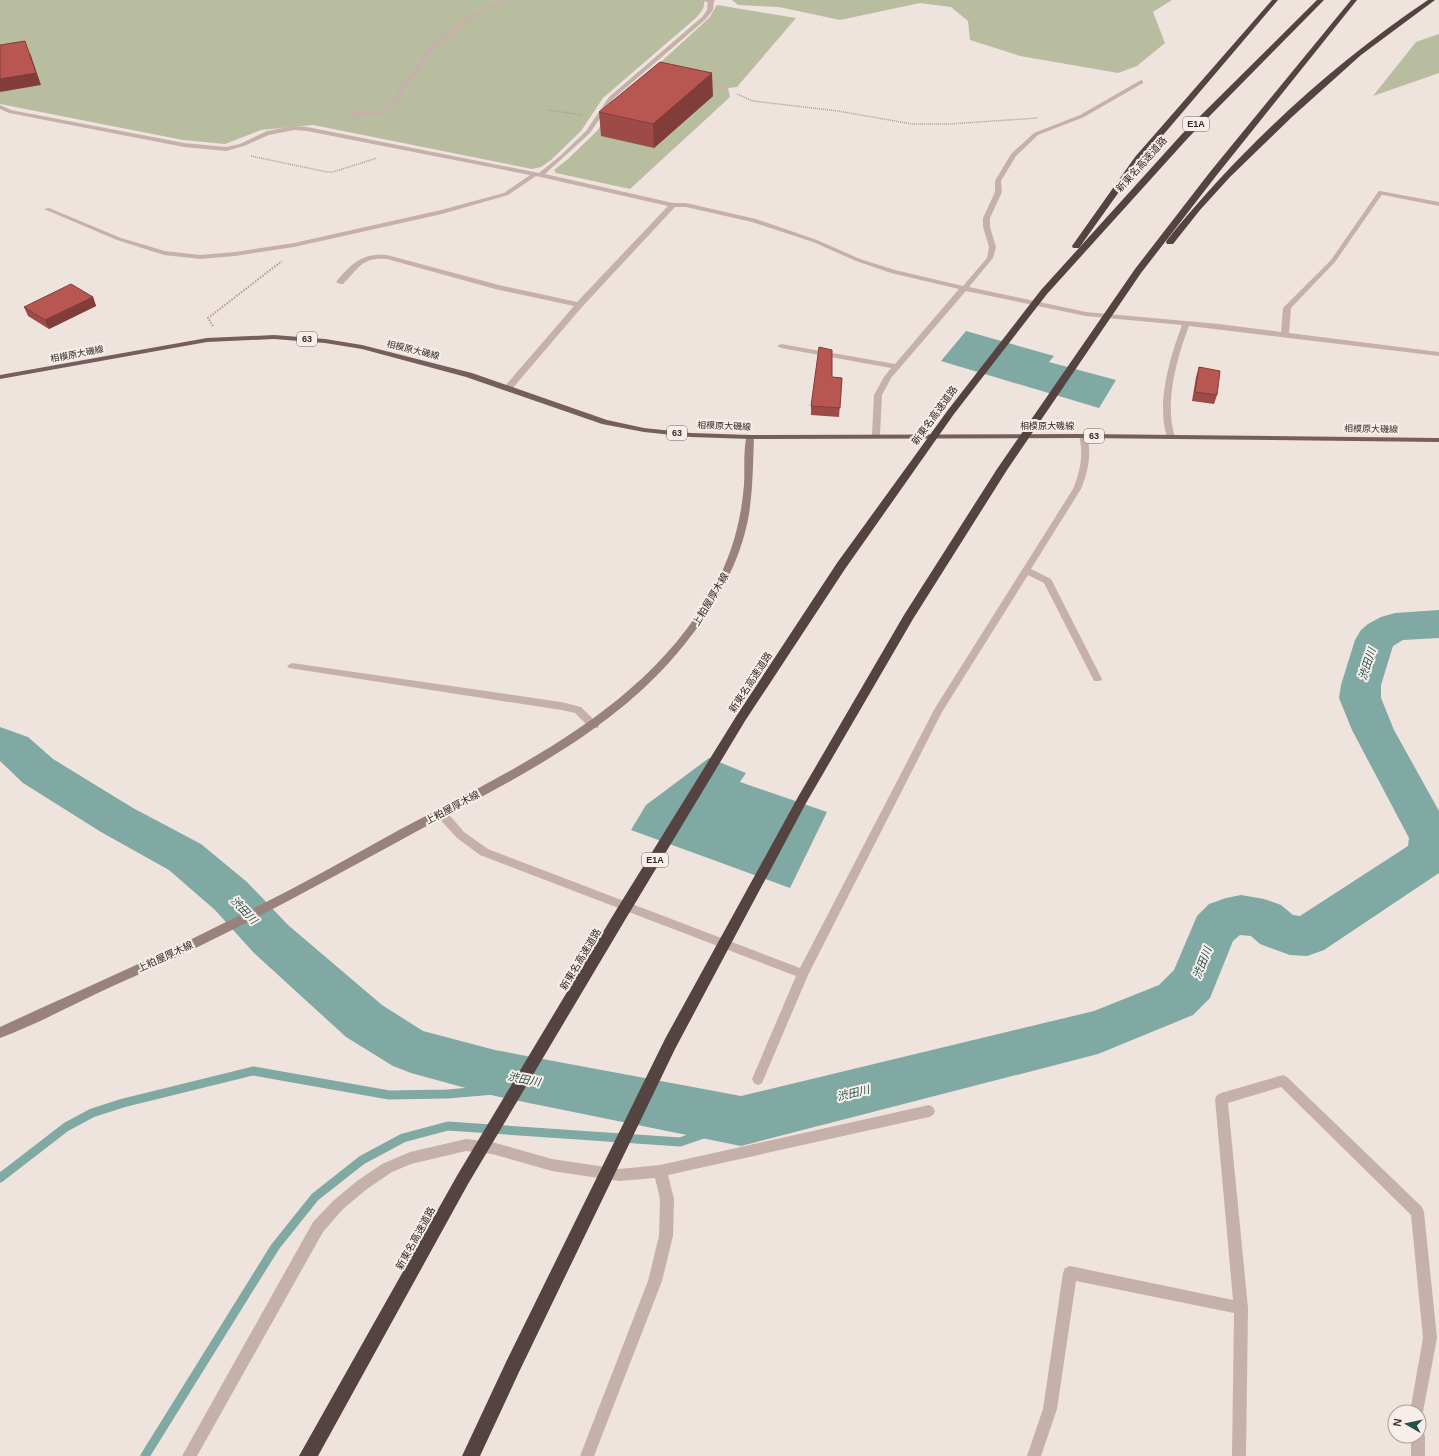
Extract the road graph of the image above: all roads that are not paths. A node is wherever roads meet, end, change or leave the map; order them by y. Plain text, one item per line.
1 (505, 0) edge
2 (701, 0) edge
3 (1275, 0) edge
4 (1321, 0) edge
5 (1354, 0) edge
6 (1432, 0) edge
7 (712, 1) edge
8 (645, 77) edge
9 (634, 78) junction
10 (692, 79) edge
11 (1141, 82) dead end
12 (726, 88) road end
13 (0, 107) edge
14 (351, 118) dead end
15 (538, 174) junction
16 (1439, 204) edge
17 (673, 205) junction
18 (47, 209) dead end
19 (1075, 254) junction
20 (1142, 272) junction
21 (340, 282) dead end
22 (965, 288) junction
23 (579, 305) junction
24 (1186, 324) junction
25 (1284, 334) junction
26 (799, 341) dead end
27 (781, 346) dead end
28 (794, 349) junction
29 (1439, 354) edge
30 (896, 367) junction
31 (0, 377) edge
32 (508, 388) junction
33 (876, 435) junction
34 (1083, 436) junction
35 (750, 437) junction
36 (1171, 437) junction
37 (1439, 440) edge
38 (1026, 570) junction
39 (292, 666) dead end
40 (1097, 679) dead end
41 (594, 724) junction
42 (441, 813) junction
43 (803, 974) junction
44 (0, 1033) edge
45 (758, 1079) dead end
46 (929, 1111) dead end
47 (660, 1172) junction
48 (1241, 1308) junction
49 (1418, 1404) edge
50 (1418, 1444) edge
51 (189, 1456) edge
52 (308, 1456) edge
53 (471, 1456) edge
54 (587, 1456) edge
55 (1034, 1456) edge
56 (1239, 1456) edge
57 (1418, 1456) edge

1 - 14 street
2 - 7 street
3 - 19 highway
4 - 19 highway, 新東名高速道路 / E1A
5 - 20 highway
6 - 20 highway
7 - 9 street
8 - 9 street
9 - 15 street
10 - 12 street
11 - 22 street
13 - 15 street
15 - 17 street
15 - 18 street
16 - 25 street
17 - 22 street
17 - 23 street
19 - 52 highway, 新東名高速道路 / E1A
20 - 53 highway
21 - 23 street
22 - 24 street
22 - 30 street
23 - 32 street
24 - 25 street
24 - 36 street
25 - 29 street
26 - 28 street
27 - 28 street
28 - 30 street
30 - 33 street
31 - 32 main road, 相模原大磯線 / 63
32 - 35 main road, 相模原大磯線 / 63
33 - 34 main road, 相模原大磯線 / 63
33 - 35 main road, 相模原大磯線 / 63
34 - 36 main road, 相模原大磯線 / 63
34 - 38 street
35 - 41 main road, 上粕屋厚木線
36 - 37 main road, 相模原大磯線 / 63
38 - 40 street
38 - 43 street
39 - 41 street
41 - 42 main road, 上粕屋厚木線
42 - 43 street
42 - 44 main road, 上粕屋厚木線
43 - 45 street
46 - 47 street
47 - 51 street
47 - 54 street
48 - 49 street
48 - 55 street
48 - 56 street
50 - 57 street

